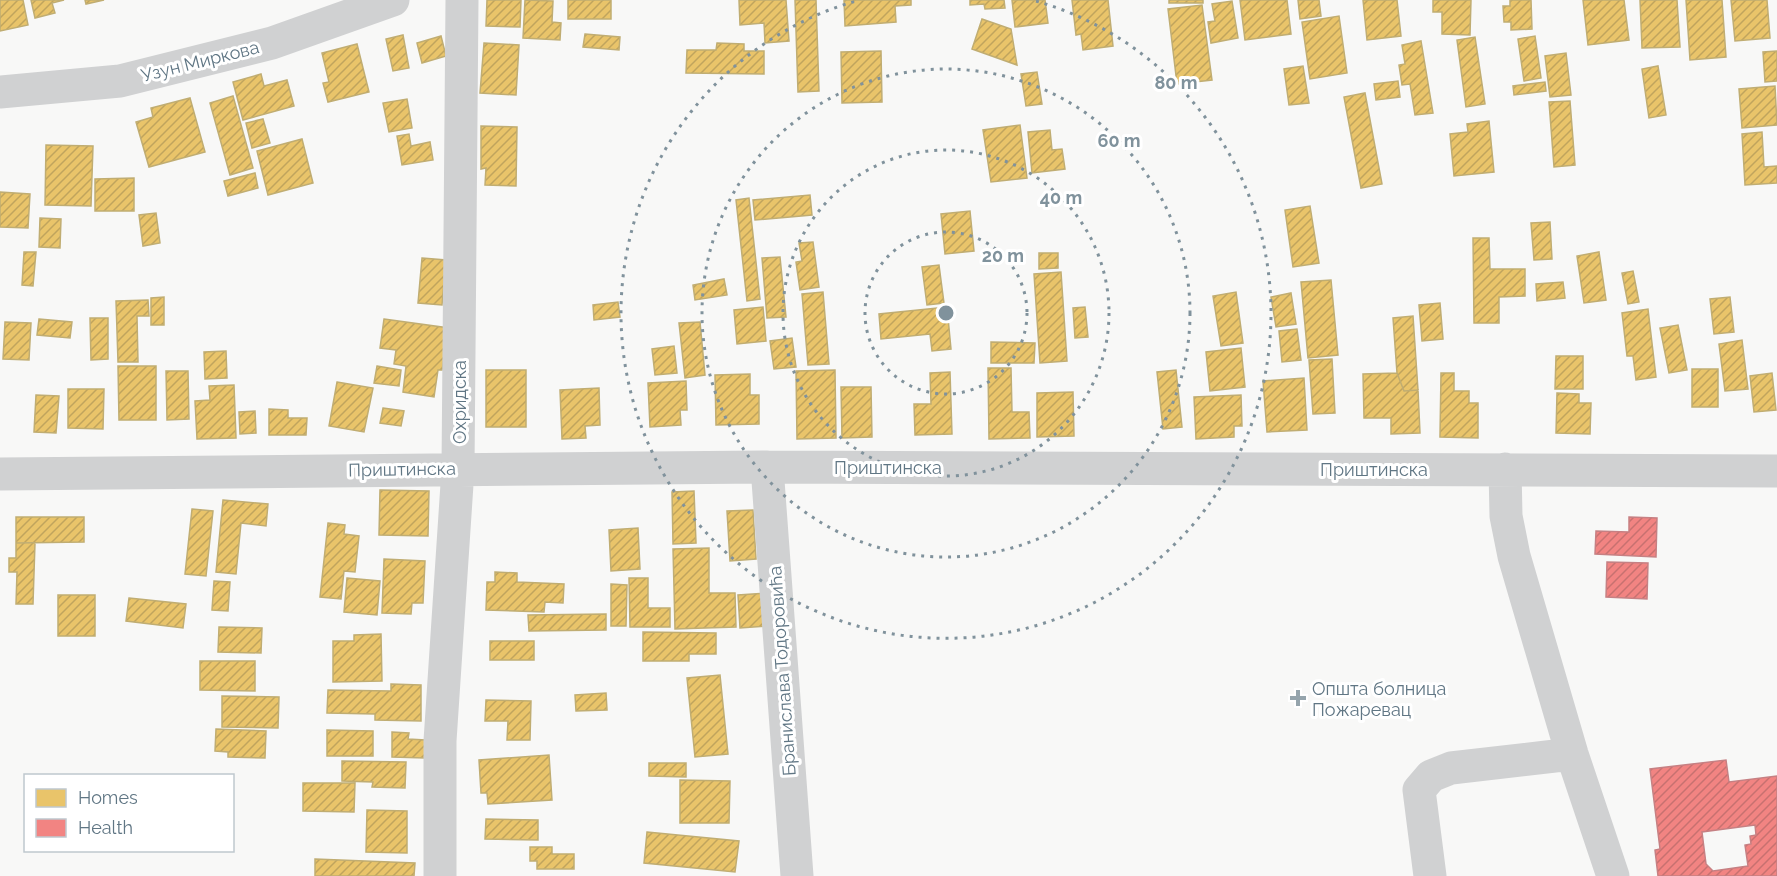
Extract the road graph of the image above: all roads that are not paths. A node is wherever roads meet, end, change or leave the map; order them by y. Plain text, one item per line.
1 (393, 0) edge
2 (462, 0) edge
3 (0, 92) edge
4 (767, 467) junction
5 (458, 469) junction
6 (1505, 469) junction
7 (1777, 471) edge
8 (0, 474) edge
9 (1572, 754) junction
10 (440, 876) edge
11 (797, 876) edge
12 (1430, 876) edge
13 (1613, 876) edge

1 - 3 street, Узун Миркова
2 - 5 street, Охридска
4 - 5 street, Приштинска
4 - 6 street, Приштинска
4 - 11 street, Бранислава Тодоровића
5 - 8 street, Приштинска
5 - 10 street, Охридска
6 - 7 street, Приштинска
6 - 9 street
9 - 12 street
9 - 13 street

